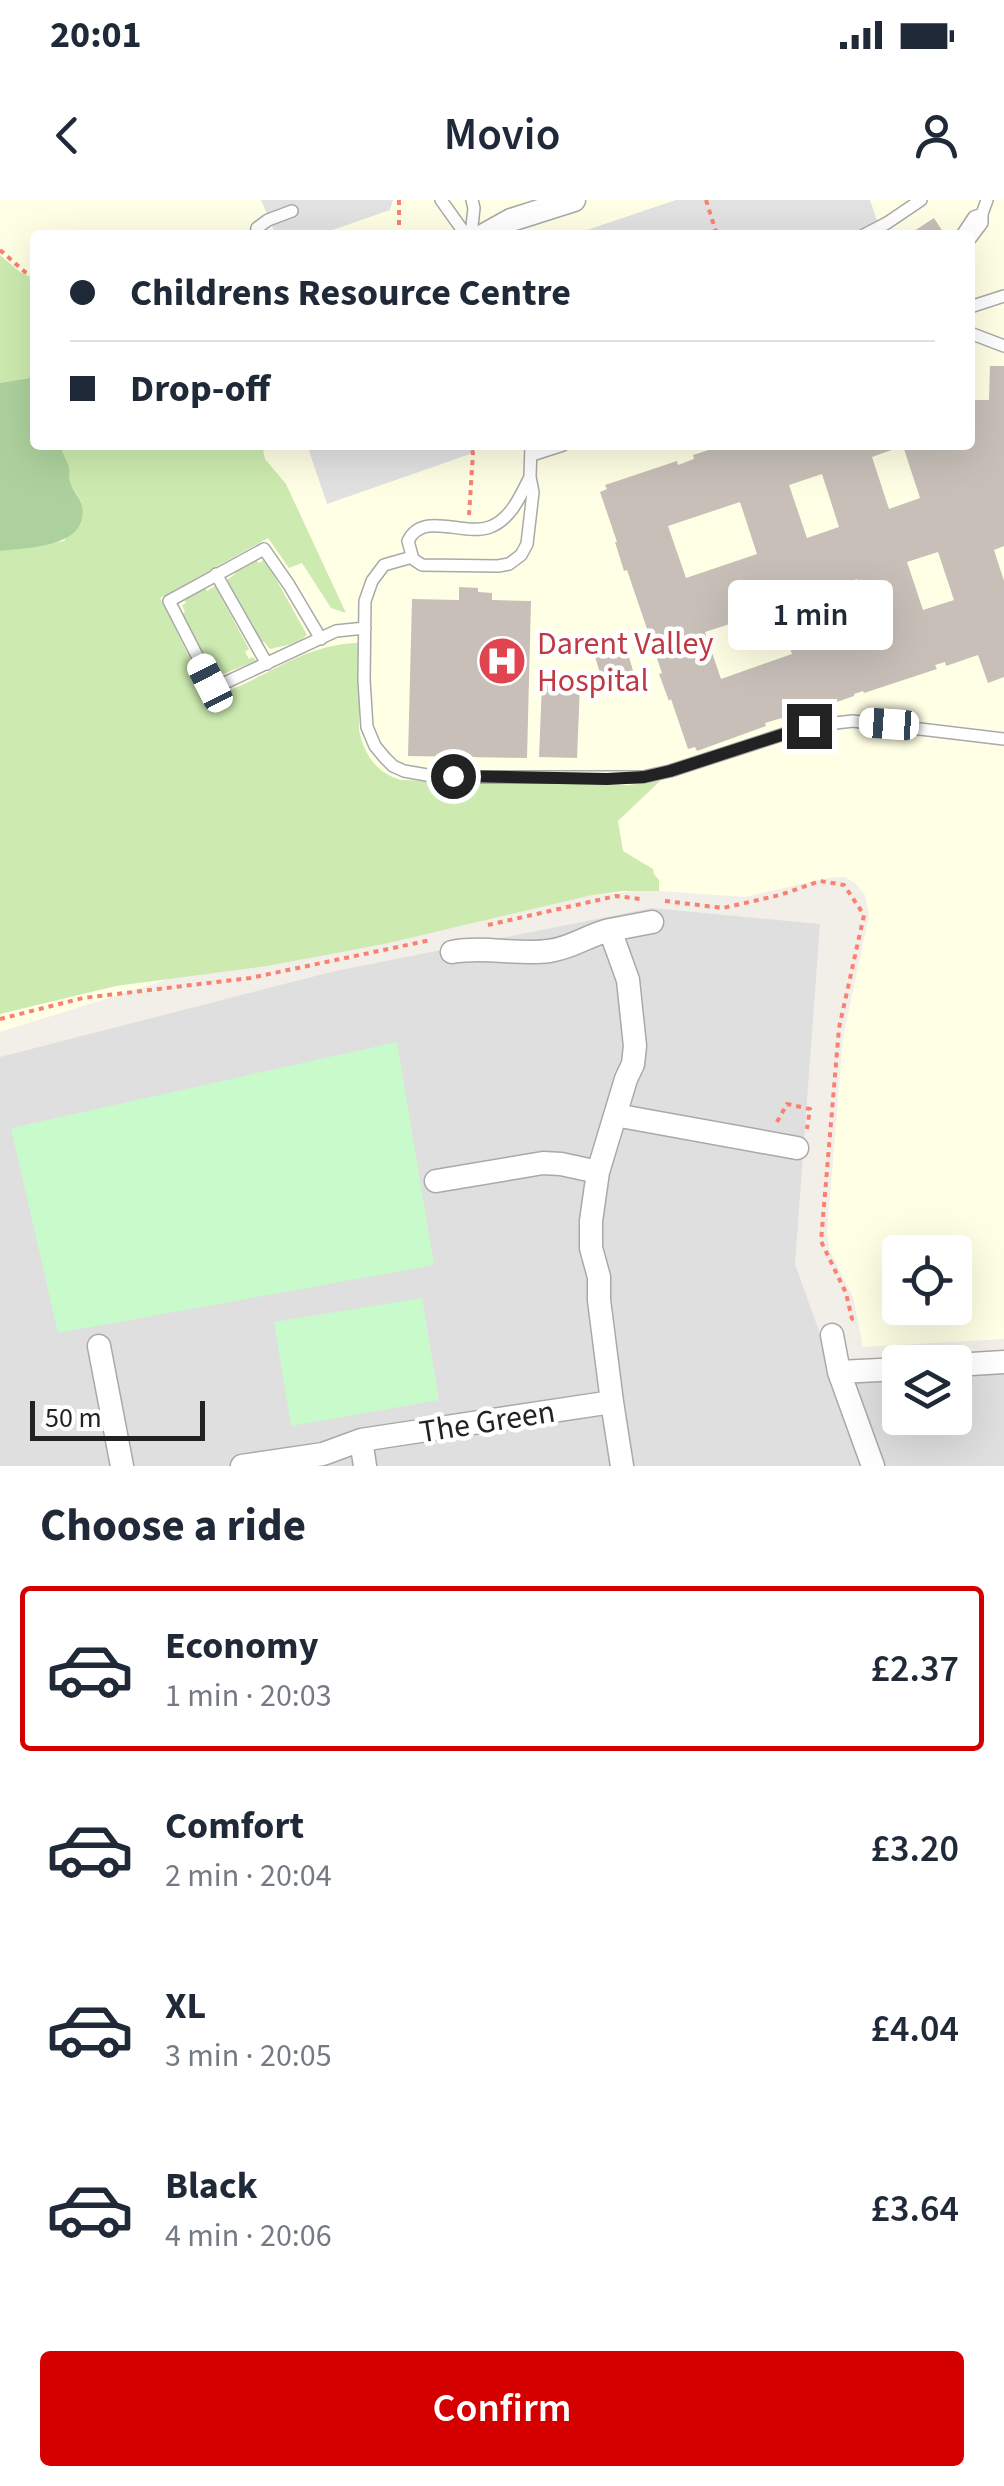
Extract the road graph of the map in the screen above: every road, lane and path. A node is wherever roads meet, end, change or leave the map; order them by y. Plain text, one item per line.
1 (399, 200) edge
2 (441, 200) edge
3 (472, 200) edge
4 (574, 200) edge
5 (706, 200) edge
6 (921, 200) edge
7 (987, 200) edge
8 (292, 211) dead end
9 (982, 214) junction
10 (257, 230) edge
11 (399, 230) edge
12 (465, 230) edge
13 (470, 230) edge
14 (493, 230) edge
15 (715, 230) edge
16 (874, 230) edge
17 (965, 230) edge
18 (975, 232) edge
19 (0, 250) edge
20 (30, 274) edge
21 (1004, 296) edge
22 (975, 305) edge
23 (975, 335) edge
24 (1004, 346) edge
25 (532, 450) edge
26 (530, 477) junction
27 (412, 557) junction
28 (216, 574) junction
29 (365, 628) junction
30 (321, 639) junction
31 (266, 664) junction
32 (1004, 739) edge
33 (652, 922) dead end
34 (479, 928) dead end
35 (610, 930) junction
36 (449, 944) joint
37 (0, 1019) edge
38 (615, 1115) junction
39 (770, 1125) dead end
40 (802, 1138) joint
41 (598, 1172) junction
42 (436, 1181) dead end
43 (832, 1335) joint
44 (99, 1346) dead end
45 (1004, 1362) edge
46 (972, 1364) edge
47 (882, 1369) edge
48 (838, 1372) junction
49 (612, 1402) junction
50 (362, 1440) junction
51 (122, 1466) edge
52 (242, 1466) edge
53 (365, 1466) edge
54 (622, 1466) edge
55 (873, 1466) edge

1 - 11 path
2 - 12 lane
3 - 13 lane
4 - 14 street
5 - 15 path
6 - 16 lane
7 - 9 lane
8 - 10 lane
9 - 17 lane
9 - 18 lane
19 - 20 path
21 - 22 lane
23 - 24 lane
25 - 26 lane
26 - 27 lane
26 - 27 lane
27 - 29 lane
28 - 30 lane
28 - 31 lane
28 - 31 lane
29 - 30 lane
29 - 32 lane
30 - 31 lane
33 - 35 street
34 - 43 path
35 - 36 street
35 - 38 street
36 - 37 path
38 - 40 street
38 - 41 street
39 - 40 path
41 - 42 street
41 - 49 street
43 - 48 street
44 - 51 street
45 - 46 street
47 - 48 street
48 - 55 street
49 - 50 street, The Green
49 - 54 street
50 - 52 street, The Green
50 - 53 street

